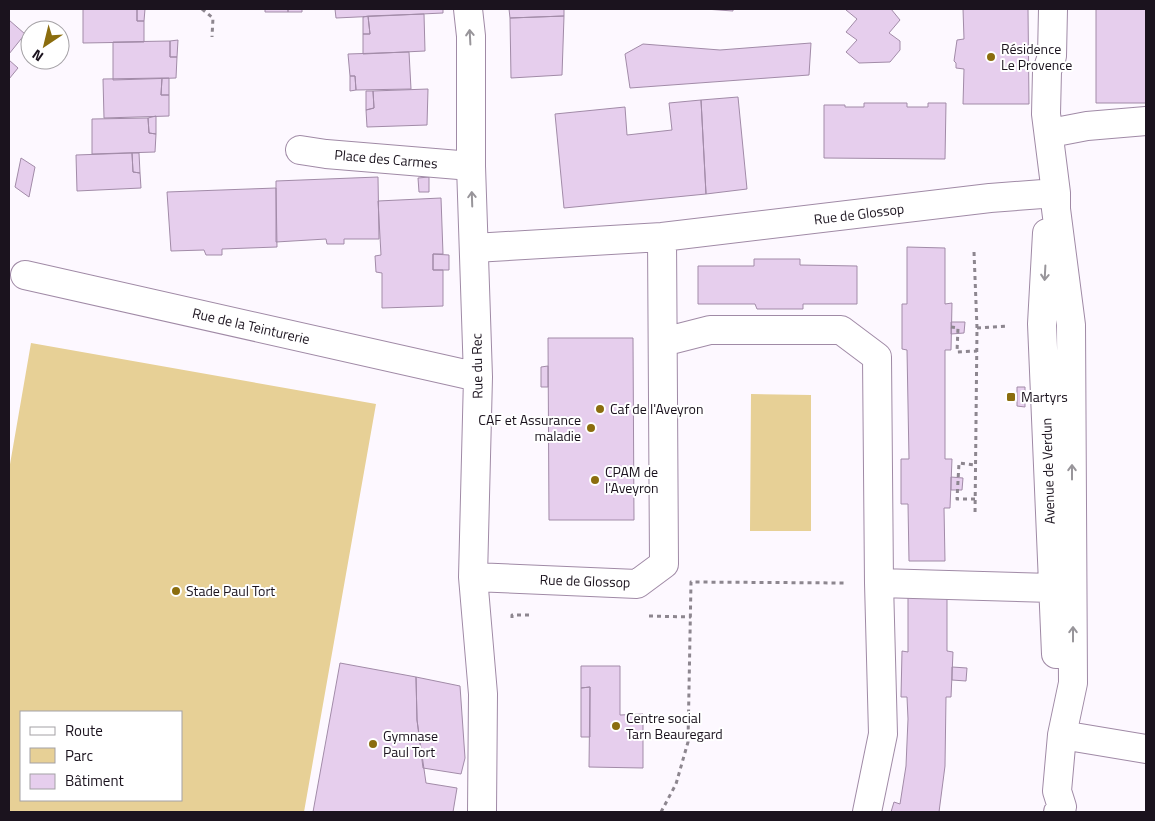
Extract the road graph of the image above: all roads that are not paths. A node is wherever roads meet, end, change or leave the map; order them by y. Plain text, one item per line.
1 (468, 9) edge
2 (1053, 9) edge
3 (1052, 56) junction
4 (1146, 121) edge
5 (1061, 131) junction
6 (300, 150) dead end
7 (1053, 159) junction
8 (472, 166) junction
9 (1056, 201) junction
10 (662, 237) junction
11 (474, 248) junction
12 (25, 275) dead end
13 (663, 342) junction
14 (478, 377) junction
15 (473, 577) junction
16 (879, 583) junction
17 (1052, 588) junction
18 (1062, 735) junction
19 (1146, 749) edge
20 (1055, 805) edge
21 (482, 812) edge
22 (867, 812) edge

8 -> 1 street, Rue du Rec
2 - 3 street, Avenue de Verdun
3 - 5 street, Avenue de Verdun
3 - 7 street, Avenue de Verdun
4 - 5 street
5 - 7 street, Avenue de Verdun
6 - 8 street, Place des Carmes
7 - 9 street, Avenue de Verdun
11 -> 8 street, Rue du Rec
9 - 10 street, Rue de Glossop
9 -> 17 street, Avenue de Verdun
18 -> 9 street, Avenue de Verdun
10 - 11 street, Rue de Glossop
10 - 13 street, Rue de Glossop
11 - 14 street, Rue du Rec
12 - 14 street, Rue de la Teinturerie
13 - 15 street, Rue de Glossop
13 - 16 street
14 - 15 street, Rue du Rec
15 - 21 street, Rue du Rec
16 - 17 street
16 - 22 street
17 - 18 street, Avenue de Verdun
18 - 19 street
18 - 20 street, Avenue de Verdun

